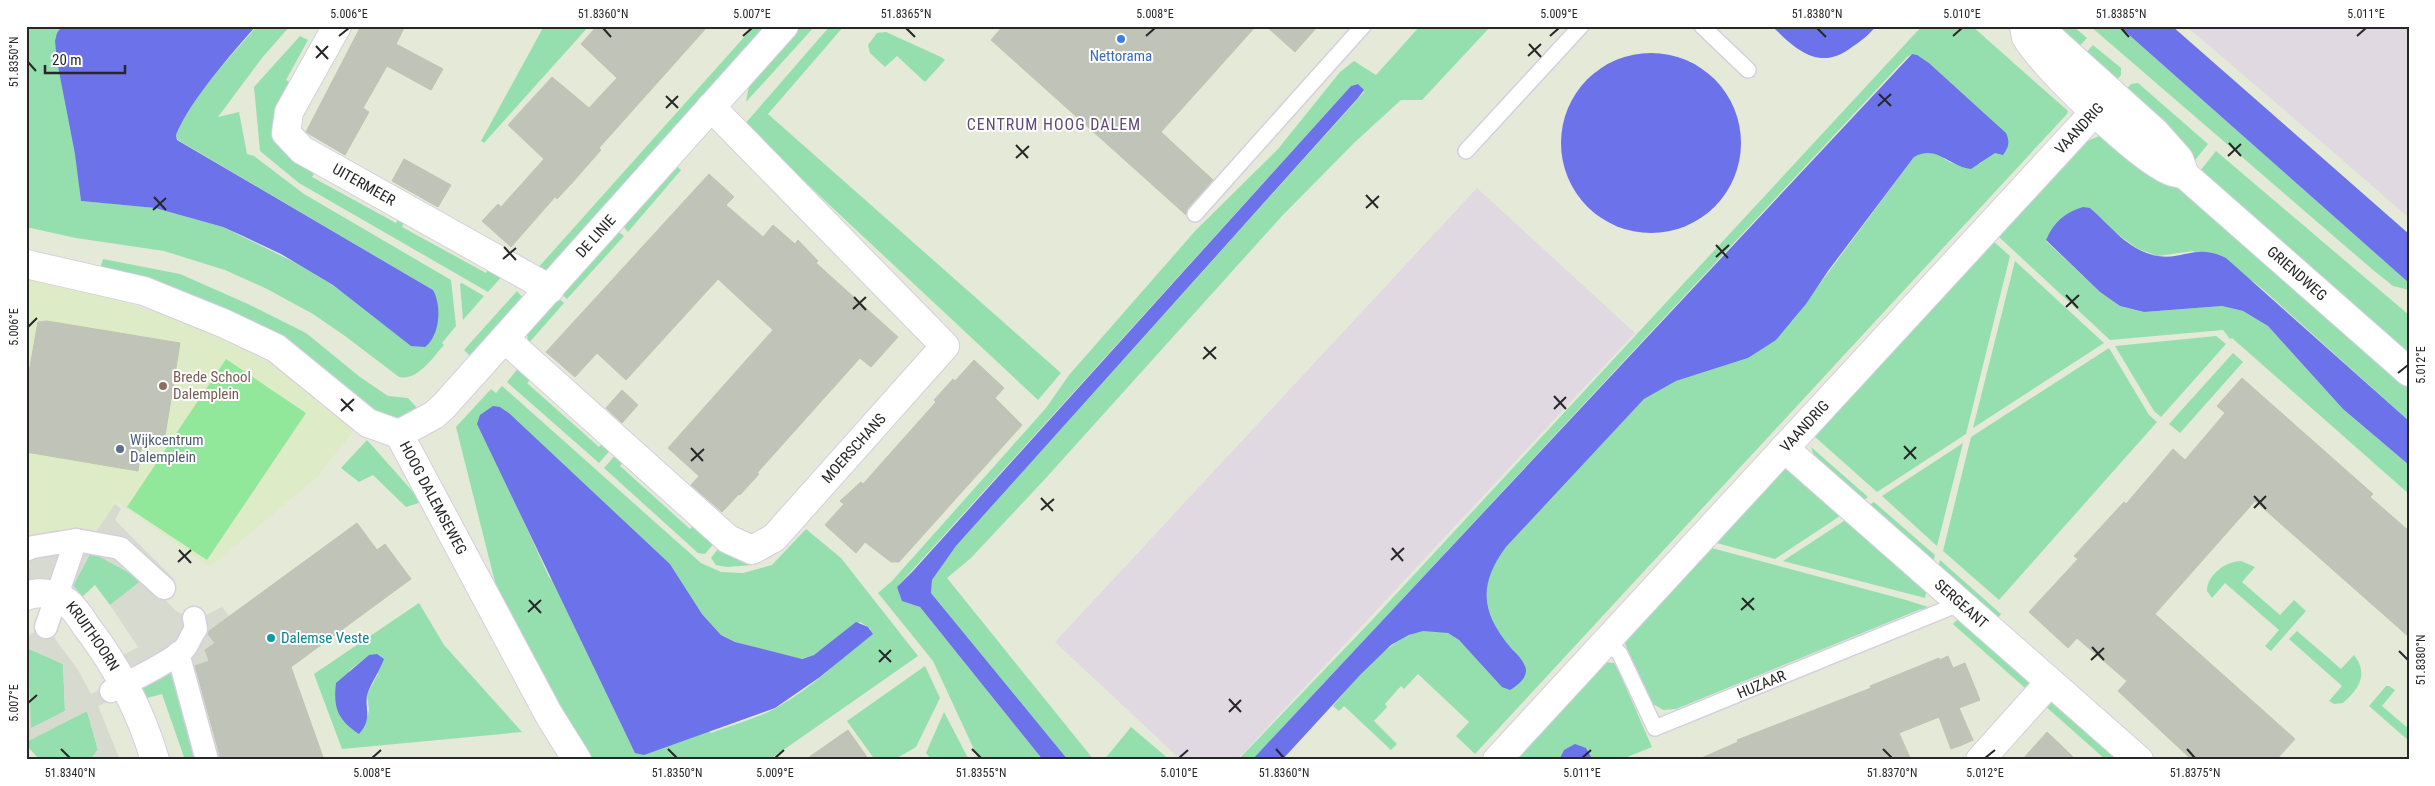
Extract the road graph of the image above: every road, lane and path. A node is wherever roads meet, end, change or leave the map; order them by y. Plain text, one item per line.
1 (337, 26) edge
2 (784, 26) edge
3 (1363, 26) edge
4 (1581, 26) edge
5 (1702, 26) edge
6 (2024, 26) edge
7 (2036, 26) edge
8 (1748, 70) dead end
9 (2104, 102) junction
10 (711, 107) junction
11 (1466, 151) dead end
12 (1195, 214) dead end
13 (29, 265) edge
14 (550, 288) junction
15 (505, 339) junction
16 (2409, 372) edge
17 (399, 434) junction
18 (1784, 448) junction
19 (76, 540) junction
20 (26, 550) edge
21 (164, 588) dead end
22 (26, 596) edge
23 (55, 596) junction
24 (1961, 603) junction
25 (194, 618) dead end
26 (46, 627) dead end
27 (1606, 641) junction
28 (178, 653) junction
29 (2050, 682) junction
30 (118, 687) junction
31 (155, 760) edge
32 (207, 760) edge
33 (577, 760) edge
34 (1497, 760) edge
35 (1980, 760) edge
36 (2139, 760) edge

1 - 14 street, UITERMEER
2 - 10 street, DE LINIE
3 - 12 lane
4 - 11 lane
5 - 8 lane
6 - 9 street, GRIENDWEG
7 - 9 street, GRIENDWEG
9 - 16 street, GRIENDWEG
9 - 18 street, VAANDRIG
10 - 14 street, DE LINIE
10 - 15 street, MOERSCHANS
13 - 17 street, HOOG DALEMSEWEG
14 - 15 street, DE LINIE
15 - 17 street, DE LINIE
17 - 33 street, HOOG DALEMSEWEG
18 - 24 street, SERGEANT
18 - 27 street, VAANDRIG
19 - 20 street
19 - 21 street
19 - 23 street, KRUITHOORN
22 - 23 street, KRUITHOORN
23 - 26 street, KRUITHOORN
23 - 30 street, KRUITHOORN
24 - 27 lane, HUZAAR
24 - 29 street, SERGEANT
25 - 28 street, KRUITHOORN
27 - 34 street, VAANDRIG
28 - 30 street, KRUITHOORN
28 - 32 street
29 - 35 street
29 - 36 street, SERGEANT
30 - 31 street, KRUITHOORN

